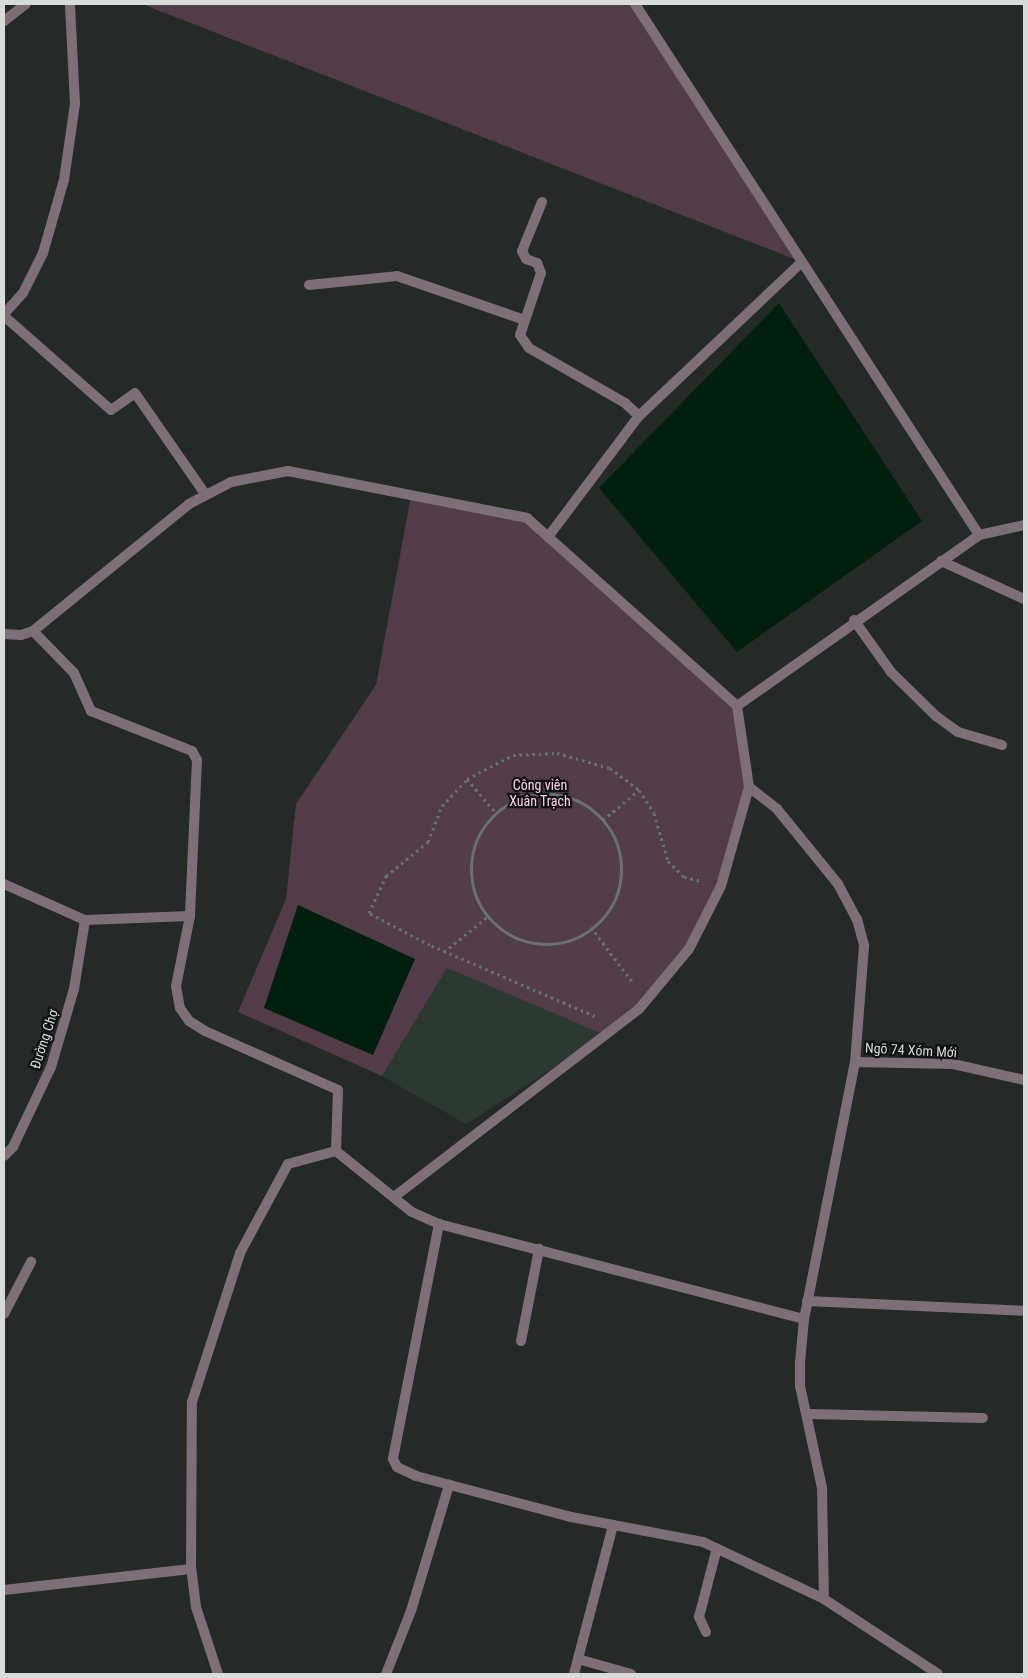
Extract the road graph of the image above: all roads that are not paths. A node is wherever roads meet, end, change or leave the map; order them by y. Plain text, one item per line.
1 (26, 4) edge
2 (70, 4) edge
3 (635, 4) edge
4 (4, 21) edge
5 (542, 202) dead end
6 (802, 262) junction
7 (310, 285) dead end
8 (4, 315) edge
9 (525, 320) junction
10 (639, 416) junction
11 (206, 495) junction
12 (1024, 525) edge
13 (979, 535) junction
14 (548, 537) junction
15 (941, 561) junction
16 (1024, 599) edge
17 (854, 620) junction
18 (33, 631) junction
19 (4, 634) edge
20 (737, 706) junction
21 (1002, 745) dead end
22 (749, 787) junction
23 (4, 884) edge
24 (190, 916) junction
25 (86, 920) junction
26 (855, 1062) junction
27 (1024, 1080) edge
28 (336, 1152) junction
29 (4, 1156) edge
30 (394, 1198) junction
31 (438, 1224) junction
32 (539, 1249) junction
33 (30, 1262) dead end
34 (807, 1301) junction
35 (1024, 1311) edge
36 (4, 1314) edge
37 (804, 1319) junction
38 (522, 1341) dead end
39 (809, 1414) junction
40 (983, 1418) dead end
41 (449, 1485) junction
42 (613, 1525) junction
43 (717, 1548) junction
44 (191, 1569) junction
45 (4, 1590) edge
46 (824, 1599) junction
47 (706, 1632) dead end
48 (578, 1659) junction
49 (218, 1674) edge
50 (386, 1674) edge
51 (574, 1674) edge
52 (631, 1674) edge
53 (938, 1674) edge

1 - 4 street
2 - 8 street
3 - 6 street
5 - 9 street
6 - 10 street
6 - 13 street
7 - 9 street
8 - 11 street
9 - 10 street
10 - 14 street
11 - 14 street
11 - 18 street
12 - 13 street
13 - 15 street
14 - 20 street
15 - 16 street
15 - 17 street
17 - 20 street
17 - 21 street
18 - 19 street
18 - 24 street
20 - 22 street
22 - 26 street
22 - 30 street
23 - 25 street
24 - 25 street
24 - 28 street
25 - 29 street, Đường Chợ
26 - 27 street, Ngõ 74 Xóm Mới
26 - 34 street
28 - 30 street
28 - 44 street
30 - 31 street
31 - 32 street
31 - 41 street
32 - 37 street
32 - 38 street
33 - 36 street
34 - 35 street
34 - 37 street
37 - 39 street
39 - 40 street
39 - 46 street
41 - 42 street
41 - 50 street
42 - 43 street
42 - 48 street
43 - 46 street
43 - 47 street
44 - 45 street
44 - 49 street
46 - 53 street
48 - 51 street
48 - 52 street

